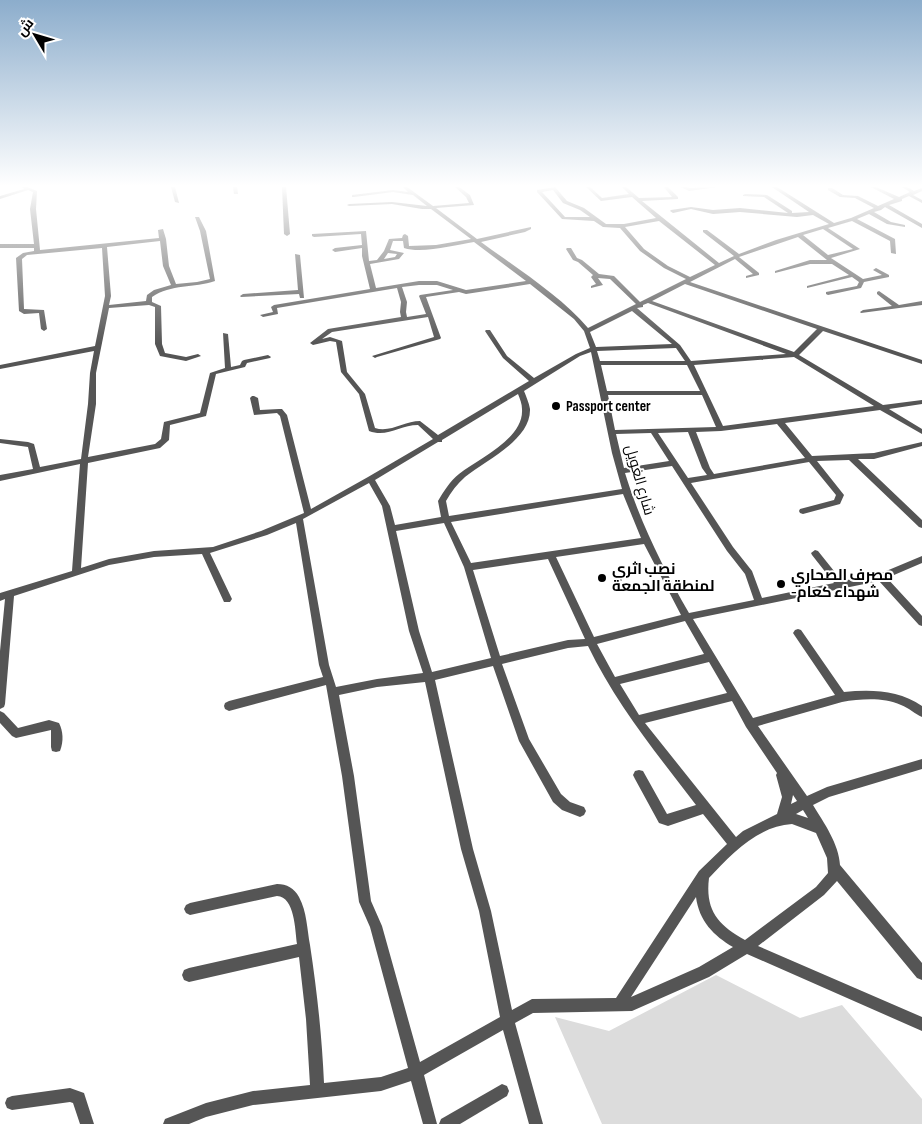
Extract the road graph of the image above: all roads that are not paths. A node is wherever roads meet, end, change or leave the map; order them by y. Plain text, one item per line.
1 (36, 239) edge
2 (159, 239) edge
3 (163, 239) edge
4 (206, 239) edge
5 (365, 239) edge
6 (395, 239) edge
7 (405, 239) edge
8 (633, 239) edge
9 (686, 239) edge
10 (715, 239) edge
11 (784, 239) edge
12 (806, 239) edge
13 (842, 239) edge
14 (891, 239) edge
15 (475, 240) joint
16 (0, 246) edge
17 (104, 246) junction
18 (365, 246) junction
19 (409, 248) junction
20 (37, 249) junction
21 (569, 249) dead end
22 (335, 250) dead end
23 (387, 250) junction
24 (401, 253) junction
25 (894, 253) dead end
26 (297, 255) dead end
27 (736, 257) junction
28 (827, 257) junction
29 (379, 261) junction
30 (833, 262) junction
31 (368, 263) junction
32 (718, 265) junction
33 (876, 270) dead end
34 (777, 272) dead end
35 (854, 275) junction
36 (597, 276) junction
37 (748, 277) dead end
38 (687, 281) junction
39 (862, 281) junction
40 (531, 282) junction
41 (174, 286) junction
42 (399, 286) junction
43 (593, 287) dead end
44 (809, 287) dead end
45 (373, 290) junction
46 (457, 291) junction
47 (301, 292) junction
48 (828, 293) dead end
49 (879, 293) dead end
50 (243, 296) dead end
51 (648, 301) junction
52 (149, 302) junction
53 (302, 302) junction
54 (922, 303) edge
55 (105, 306) junction
56 (898, 307) junction
57 (638, 308) junction
58 (863, 312) dead end
59 (263, 315) dead end
60 (430, 315) junction
61 (406, 319) junction
62 (822, 328) junction
63 (44, 329) dead end
64 (488, 331) dead end
65 (587, 331) junction
66 (225, 334) dead end
67 (678, 346) junction
68 (97, 348) junction
69 (593, 349) junction
70 (795, 354) junction
71 (198, 356) dead end
72 (268, 356) dead end
73 (375, 356) dead end
74 (922, 362) edge
75 (596, 363) junction
76 (689, 363) junction
77 (0, 367) edge
78 (228, 369) junction
79 (534, 382) junction
80 (520, 390) junction
81 (603, 393) junction
82 (703, 393) junction
83 (254, 398) dead end
84 (922, 402) edge
85 (887, 408) junction
86 (780, 422) junction
87 (721, 429) junction
88 (612, 432) junction
89 (654, 432) junction
90 (692, 432) junction
91 (922, 432) edge
92 (439, 440) junction
93 (0, 442) edge
94 (922, 444) edge
95 (852, 458) junction
96 (812, 459) junction
97 (84, 462) junction
98 (674, 463) junction
99 (37, 469) junction
100 (621, 471) junction
101 (712, 477) junction
102 (0, 478) edge
103 (371, 479) junction
104 (686, 481) junction
105 (626, 491) junction
106 (803, 511) dead end
107 (303, 516) junction
108 (446, 519) junction
109 (922, 525) edge
110 (391, 529) junction
111 (645, 541) junction
112 (204, 550) junction
113 (815, 553) dead end
114 (550, 554) junction
115 (921, 560) edge
116 (468, 567) junction
117 (76, 573) junction
118 (881, 577) junction
119 (840, 585) junction
120 (5, 596) edge
121 (227, 599) dead end
122 (759, 602) junction
123 (687, 617) junction
124 (922, 622) edge
125 (798, 634) dead end
126 (591, 642) junction
127 (711, 656) junction
128 (496, 660) junction
129 (429, 676) junction
130 (329, 680) junction
131 (612, 682) junction
132 (333, 692) junction
133 (735, 696) junction
134 (842, 697) junction
135 (0, 704) edge
136 (229, 706) dead end
137 (922, 712) edge
138 (0, 716) edge
139 (637, 720) junction
140 (750, 724) junction
141 (56, 747) dead end
142 (922, 764) edge
143 (779, 765) junction
144 (638, 775) dead end
145 (804, 802) junction
146 (705, 808) junction
147 (580, 811) dead end
148 (781, 816) junction
149 (819, 828) junction
150 (735, 845) junction
151 (834, 868) junction
152 (703, 875) junction
153 (190, 909) dead end
154 (746, 948) junction
155 (304, 949) junction
156 (922, 973) edge
157 (189, 975) dead end
158 (620, 1003) junction
159 (507, 1018) junction
160 (922, 1024) edge
161 (416, 1072) junction
162 (502, 1090) dead end
163 (317, 1091) junction
164 (12, 1103) dead end
165 (87, 1124) edge
166 (170, 1124) edge
167 (430, 1124) edge
168 (446, 1124) edge
169 (536, 1124) edge

1 - 20 street
2 - 17 street
3 - 41 street
4 - 41 street
5 - 18 street
6 - 23 street
7 - 19 street
8 - 38 street
9 - 32 street
10 - 27 street
11 - 27 street
12 - 28 street
13 - 28 street
14 - 25 street
15 - 19 street
15 - 40 street, شارع الغويل
16 - 20 street
17 - 20 street
17 - 55 street
18 - 22 street
18 - 31 street
19 - 24 street
20 - 63 street
21 - 36 street
23 - 24 street
23 - 29 street
24 - 29 street
26 - 47 street
27 - 32 street
27 - 37 street
28 - 30 street
29 - 31 street
30 - 34 street
30 - 35 street
31 - 45 street
32 - 38 street
33 - 39 street
35 - 39 street
35 - 44 street
36 - 43 street
36 - 57 street
38 - 51 street
38 - 62 street
39 - 48 street
40 - 46 street
40 - 65 street, شارع الغويل
41 - 52 street
42 - 45 street
42 - 46 street
42 - 61 street
45 - 53 street
46 - 60 street
47 - 50 street
47 - 53 street
49 - 56 street
51 - 57 street
51 - 70 street
52 - 55 street
52 - 71 street
53 - 59 street
54 - 56 street
55 - 68 street
56 - 58 street
57 - 65 street
57 - 67 street
60 - 61 street
60 - 73 street
61 - 92 street
62 - 70 street
62 - 74 street
64 - 79 street
65 - 69 street, شارع الغويل
66 - 78 street
67 - 69 street
67 - 76 street
68 - 77 street
68 - 97 street
69 - 75 street, شارع الغويل
69 - 79 street
70 - 76 street
70 - 85 street
72 - 78 street
75 - 76 street
75 - 81 street, شارع الغويل
76 - 82 street
78 - 97 street
79 - 80 street
80 - 92 street
80 - 108 street
81 - 82 street
81 - 88 street, شارع الغويل
82 - 87 street
83 - 107 street
84 - 85 street
85 - 86 street
85 - 91 street
86 - 87 street
86 - 96 street
87 - 90 street
88 - 89 street
88 - 100 street, شارع الغويل
89 - 90 street
89 - 98 street
90 - 101 street
92 - 103 street
93 - 99 street
94 - 95 street
95 - 96 street
95 - 109 street
96 - 101 street
96 - 106 street
97 - 99 street
97 - 117 street
98 - 100 street
98 - 104 street
99 - 102 street
100 - 105 street, شارع الغويل
101 - 104 street
103 - 107 street
103 - 110 street
104 - 122 street
105 - 108 street
105 - 111 street, شارع الغويل
107 - 112 street
107 - 130 street
108 - 110 street
108 - 116 street
110 - 129 street
111 - 114 street
111 - 123 street, شارع الغويل
112 - 117 street
112 - 121 street
113 - 119 street
114 - 116 street
114 - 126 street
115 - 118 street
116 - 128 street
117 - 120 street
118 - 119 street
118 - 124 street
119 - 122 street
120 - 135 street
122 - 123 street
123 - 126 street
123 - 127 street, شارع الغويل
125 - 134 street
126 - 128 street
126 - 131 street
127 - 131 street
127 - 133 street, شارع الغويل
128 - 129 street
128 - 147 street
129 - 132 street
129 - 159 street
130 - 132 street
130 - 136 street
131 - 139 street
132 - 161 street
133 - 139 street
133 - 140 street, شارع الغويل
134 - 137 street
134 - 140 street
138 - 141 street
139 - 146 street
140 - 143 street, شارع الغويل
142 - 145 street
143 - 145 street
143 - 148 street, شارع الغويل
144 - 146 street
145 - 148 street
145 - 149 street
146 - 150 street
148 - 149 street
148 - 150 street
149 - 151 street
150 - 152 street
151 - 154 street
151 - 156 street
152 - 154 street
152 - 158 street
153 - 155 street
154 - 158 street
154 - 160 street
155 - 157 street
155 - 163 street
158 - 159 street
159 - 161 street
159 - 169 street
161 - 163 street
161 - 167 street
162 - 168 street
163 - 166 street
164 - 165 street

